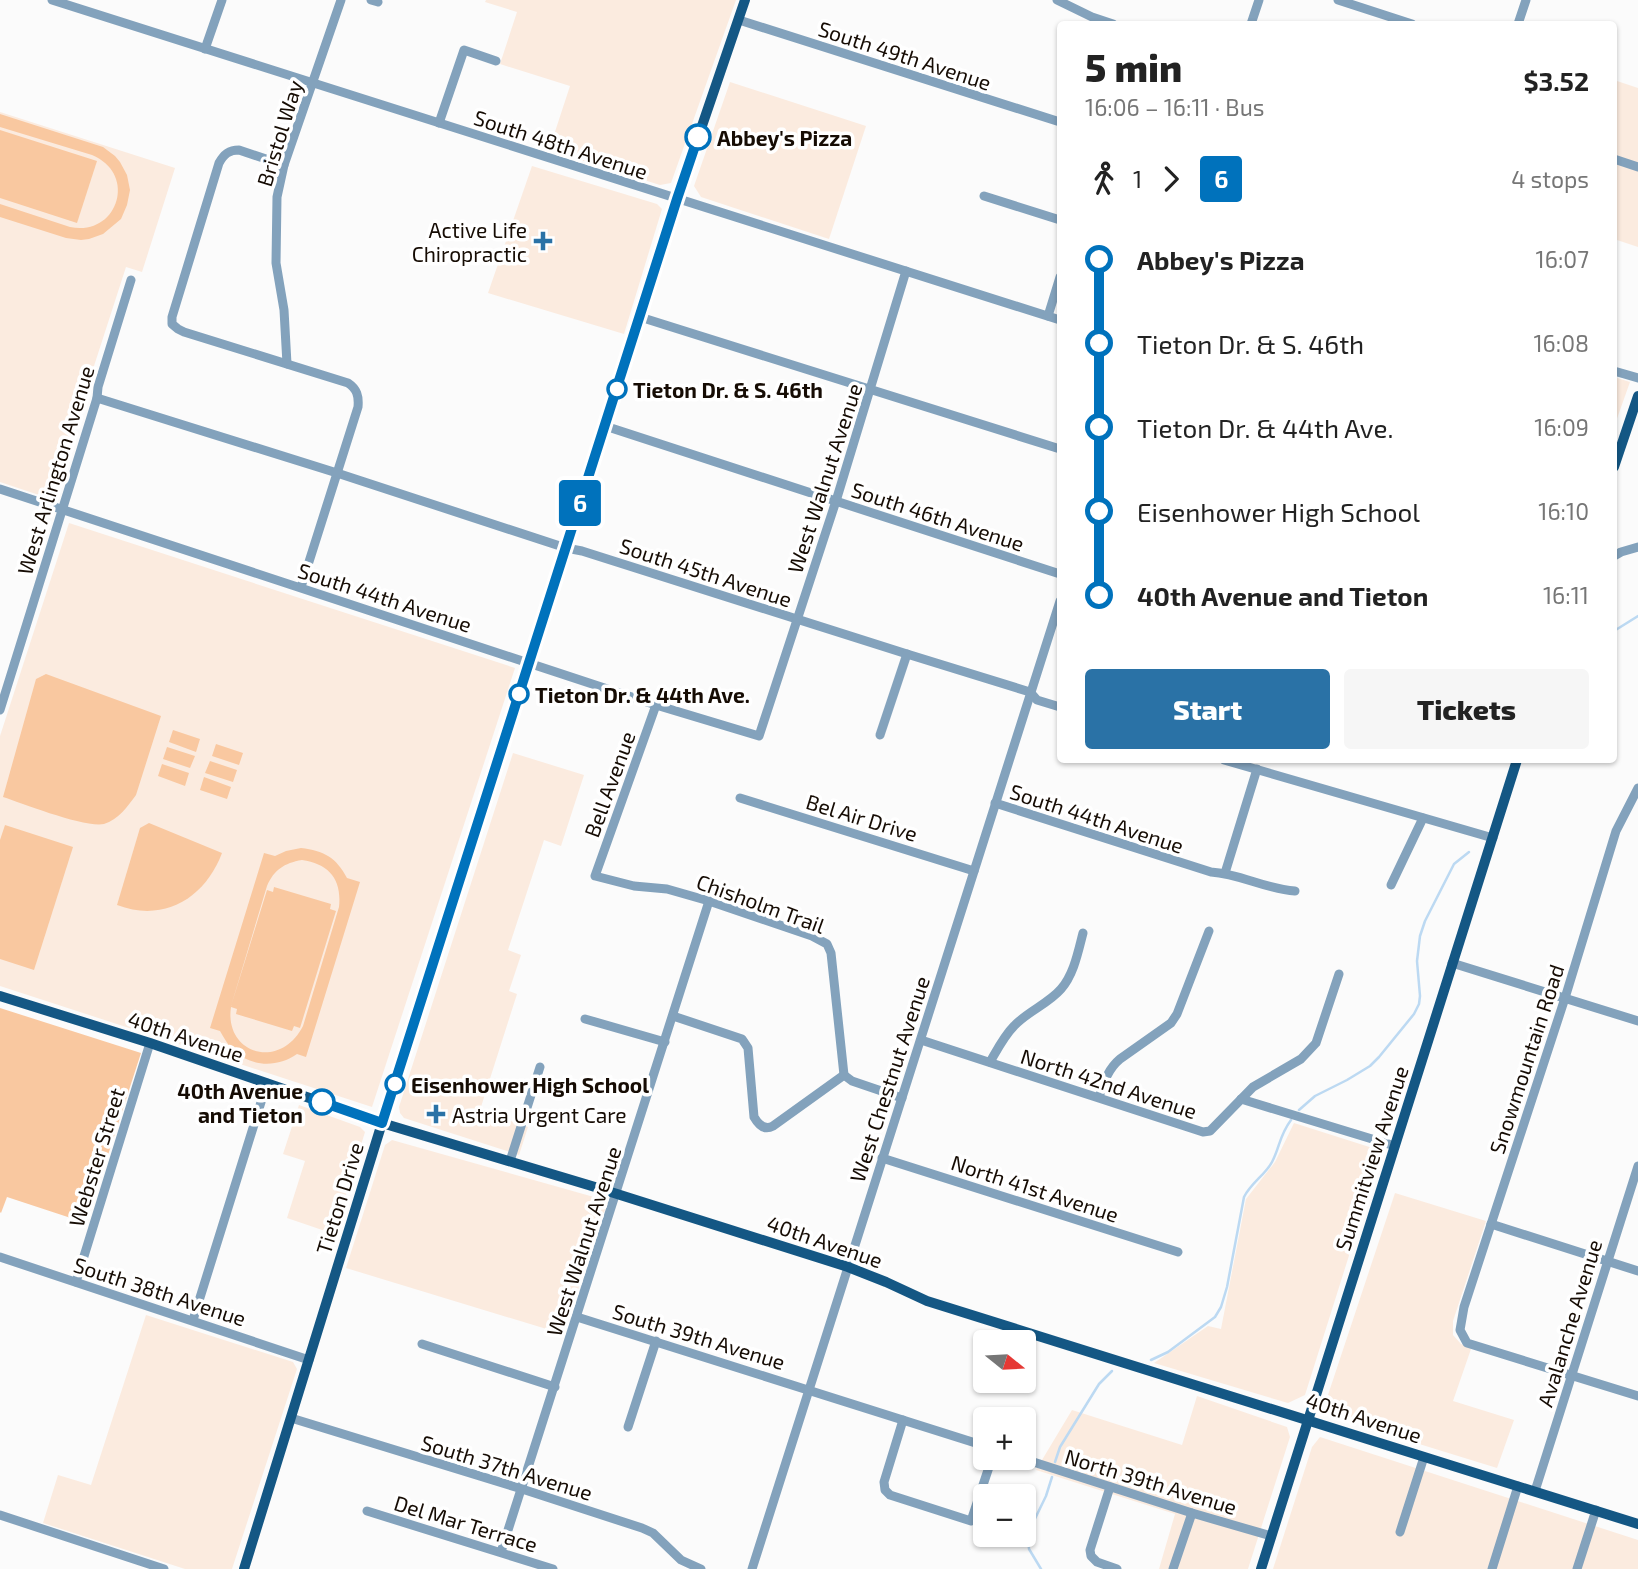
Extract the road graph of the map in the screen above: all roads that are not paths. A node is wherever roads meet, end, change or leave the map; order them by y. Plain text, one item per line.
1 (53, 0) edge
2 (222, 0) edge
3 (341, 0) edge
4 (745, 0) edge
5 (1057, 0) edge
6 (1259, 0) edge
7 (1338, 0) edge
8 (1525, 0) edge
9 (739, 20) junction
10 (1102, 21) edge
11 (1252, 21) edge
12 (1403, 21) edge
13 (1519, 21) edge
14 (205, 49) junction
15 (496, 61) dead end
16 (312, 83) junction
17 (1057, 121) edge
18 (439, 123) junction
19 (1617, 160) edge
20 (284, 165) junction
21 (1638, 167) edge
22 (984, 196) dead end
23 (677, 199) junction
24 (1057, 219) edge
25 (906, 271) junction
26 (131, 280) dead end
27 (1057, 287) edge
28 (1048, 316) junction
29 (640, 317) junction
30 (1057, 319) edge
31 (287, 364) junction
32 (1617, 372) edge
33 (1638, 378) edge
34 (870, 389) junction
35 (1638, 396) edge
36 (97, 398) junction
37 (606, 426) junction
38 (1057, 448) edge
39 (1617, 458) edge
40 (337, 473) junction
41 (0, 489) edge
42 (836, 501) junction
43 (63, 510) junction
44 (1638, 547) edge
45 (566, 548) junction
46 (1617, 554) edge
47 (1057, 574) edge
48 (301, 587) junction
49 (1057, 610) edge
50 (797, 619) junction
51 (907, 654) junction
52 (529, 663) junction
53 (1030, 692) junction
54 (656, 705) junction
55 (1057, 706) edge
56 (0, 710) edge
57 (880, 735) dead end
58 (759, 736) joint
59 (1235, 763) edge
60 (1516, 763) edge
61 (1257, 769) junction
62 (1638, 788) edge
63 (740, 798) dead end
64 (995, 803) junction
65 (1423, 818) junction
66 (1493, 838) junction
67 (974, 871) junction
68 (1224, 873) junction
69 (595, 876) joint
70 (1391, 885) dead end
71 (1295, 891) dead end
72 (709, 901) junction
73 (1209, 931) dead end
74 (1083, 933) dead end
75 (1452, 963) junction
76 (1339, 974) dead end
77 (0, 996) edge
78 (1564, 998) junction
79 (673, 1016) junction
80 (585, 1019) dead end
81 (1638, 1021) edge
82 (921, 1040) junction
83 (665, 1042) junction
84 (150, 1043) junction
85 (990, 1062) junction
86 (540, 1067) dead end
87 (844, 1075) junction
88 (267, 1083) junction
89 (1099, 1097) junction
90 (902, 1098) junction
91 (1241, 1099) junction
92 (382, 1123) junction
93 (1395, 1146) junction
94 (882, 1158) junction
95 (510, 1161) junction
96 (1638, 1166) edge
97 (616, 1194) junction
98 (1491, 1224) junction
99 (1178, 1252) dead end
100 (0, 1257) edge
101 (1607, 1261) junction
102 (848, 1267) junction
103 (1638, 1271) edge
104 (76, 1282) junction
105 (577, 1317) junction
106 (192, 1320) junction
107 (656, 1341) junction
108 (422, 1344) dead end
109 (309, 1360) junction
110 (1571, 1375) junction
111 (555, 1387) junction
112 (810, 1390) junction
113 (1638, 1396) edge
114 (291, 1418) junction
115 (1307, 1419) junction
116 (903, 1420) junction
117 (628, 1427) dead end
118 (973, 1442) edge
119 (1424, 1457) junction
120 (1036, 1463) edge
121 (988, 1470) edge
122 (1518, 1486) junction
123 (1111, 1487) junction
124 (522, 1489) junction
125 (1535, 1491) junction
126 (1596, 1510) junction
127 (368, 1511) dead end
128 (1192, 1513) junction
129 (1, 1519) edge
130 (1638, 1524) edge
131 (1400, 1532) dead end
132 (1271, 1536) junction
133 (502, 1552) junction
134 (164, 1569) edge
135 (244, 1569) edge
136 (553, 1569) edge
137 (701, 1569) edge
138 (752, 1569) edge
139 (1117, 1569) edge
140 (1173, 1569) edge
141 (1261, 1569) edge
142 (1492, 1569) edge
143 (1577, 1569) edge

1 - 14 street, South 48th Avenue
2 - 14 street
3 - 16 street, Bristol Way
4 - 9 main road, Tieton Drive
5 - 10 street
6 - 11 street
7 - 12 street
8 - 13 street
9 - 17 street, South 49th Avenue
9 - 23 main road, Tieton Drive
14 - 16 street, South 48th Avenue
15 - 18 street
16 - 18 street, South 48th Avenue
16 - 20 street, Bristol Way
18 - 23 street, South 48th Avenue
19 - 21 street
20 - 31 street, Bristol Way
20 - 31 street
22 - 24 street
23 - 25 street, South 48th Avenue
23 - 29 main road, Tieton Drive
25 - 28 street, South 48th Avenue
25 - 34 street, West Walnut Avenue
26 - 36 street, West Arlington Avenue
27 - 28 street
28 - 30 street, South 48th Avenue
29 - 34 street
29 - 37 main road, Tieton Drive
31 - 40 street
32 - 33 street
34 - 38 street
34 - 42 street, West Walnut Avenue
35 - 39 main road
36 - 40 street, South 45th Avenue
36 - 43 street, West Arlington Avenue
37 - 42 street, South 46th Avenue
37 - 45 main road, Tieton Drive
40 - 45 street, South 45th Avenue
40 - 48 street
41 - 43 street, South 44th Avenue
42 - 47 street, South 46th Avenue
42 - 50 street, West Walnut Avenue
43 - 48 street, South 44th Avenue
43 - 56 street, West Arlington Avenue
44 - 46 street
45 - 50 street, South 45th Avenue
45 - 52 main road, Tieton Drive
48 - 52 street, South 44th Avenue
49 - 53 street, West Chestnut Avenue
50 - 51 street, South 45th Avenue
50 - 58 street, West Walnut Avenue
51 - 53 street, South 45th Avenue
51 - 57 street
52 - 54 street, South 44th Avenue
52 - 92 main road, Tieton Drive
53 - 55 street, South 45th Avenue
53 - 64 street, West Chestnut Avenue
54 - 58 street, South 44th Avenue
54 - 69 street, Bell Avenue
59 - 61 street
60 - 66 main road, Summitview Avenue
61 - 65 street
61 - 68 street
62 - 78 street, Snowmountain Road
63 - 67 street, Bel Air Drive
64 - 67 street, West Chestnut Avenue
64 - 68 street, South 44th Avenue
65 - 66 street
65 - 70 street
66 - 75 main road, Summitview Avenue
67 - 82 street, West Chestnut Avenue
68 - 71 street, South 44th Avenue
69 - 72 street, Chisholm Trail
72 - 79 street, West Walnut Avenue
72 - 87 street, Chisholm Trail
73 - 89 street
74 - 85 street
75 - 78 street
75 - 93 main road, Summitview Avenue
76 - 91 street
77 - 84 main road, 40th Avenue
78 - 81 street
78 - 98 street, Snowmountain Road
79 - 83 street, West Walnut Avenue
79 - 87 street
80 - 83 street
82 - 85 street, North 42nd Avenue
82 - 90 street, West Chestnut Avenue
83 - 97 street, West Walnut Avenue
84 - 88 main road, 40th Avenue
84 - 104 street, Webster Street
85 - 89 street, North 42nd Avenue
86 - 95 street
87 - 90 street
88 - 92 main road, 40th Avenue
88 - 106 street
89 - 91 street, North 42nd Avenue
90 - 94 street, West Chestnut Avenue
91 - 93 street
92 - 95 main road, 40th Avenue
92 - 109 main road, Tieton Drive
93 - 115 main road, Summitview Avenue
94 - 99 street, North 41st Avenue
94 - 102 street, West Chestnut Avenue
95 - 97 main road, 40th Avenue
96 - 101 street, Avalanche Avenue
97 - 102 main road, 40th Avenue
97 - 105 street, West Walnut Avenue
98 - 101 street
98 - 110 street, Snowmountain Road
100 - 104 street, South 38th Avenue
101 - 103 street
101 - 110 street, Avalanche Avenue
102 - 112 street, West Chestnut Avenue
102 - 115 main road, 40th Avenue
104 - 106 street, South 38th Avenue
105 - 107 street, South 39th Avenue
105 - 111 street, West Walnut Avenue
106 - 109 street, South 38th Avenue
107 - 112 street, South 39th Avenue
107 - 117 street
108 - 111 street
109 - 114 main road, Tieton Drive
110 - 113 street
110 - 125 street, Avalanche Avenue
111 - 124 street, West Walnut Avenue
112 - 116 street
112 - 138 street, West Chestnut Avenue
114 - 124 street, South 37th Avenue
114 - 135 main road, Tieton Drive
115 - 119 main road, 40th Avenue
115 - 132 main road, Summitview Avenue
116 - 118 street
116 - 121 street
119 - 122 main road, 40th Avenue
119 - 131 street
120 - 123 street, North 39th Avenue
122 - 125 main road, 40th Avenue
122 - 142 street
123 - 128 street, North 39th Avenue
123 - 139 street
124 - 133 street, West Walnut Avenue
124 - 137 street, South 37th Avenue
125 - 126 main road, 40th Avenue
126 - 130 main road, 40th Avenue
126 - 143 street
127 - 133 street, Del Mar Terrace
128 - 132 street, North 39th Avenue
128 - 140 street
129 - 134 street
132 - 141 main road, Summitview Avenue
133 - 136 street, Del Mar Terrace

